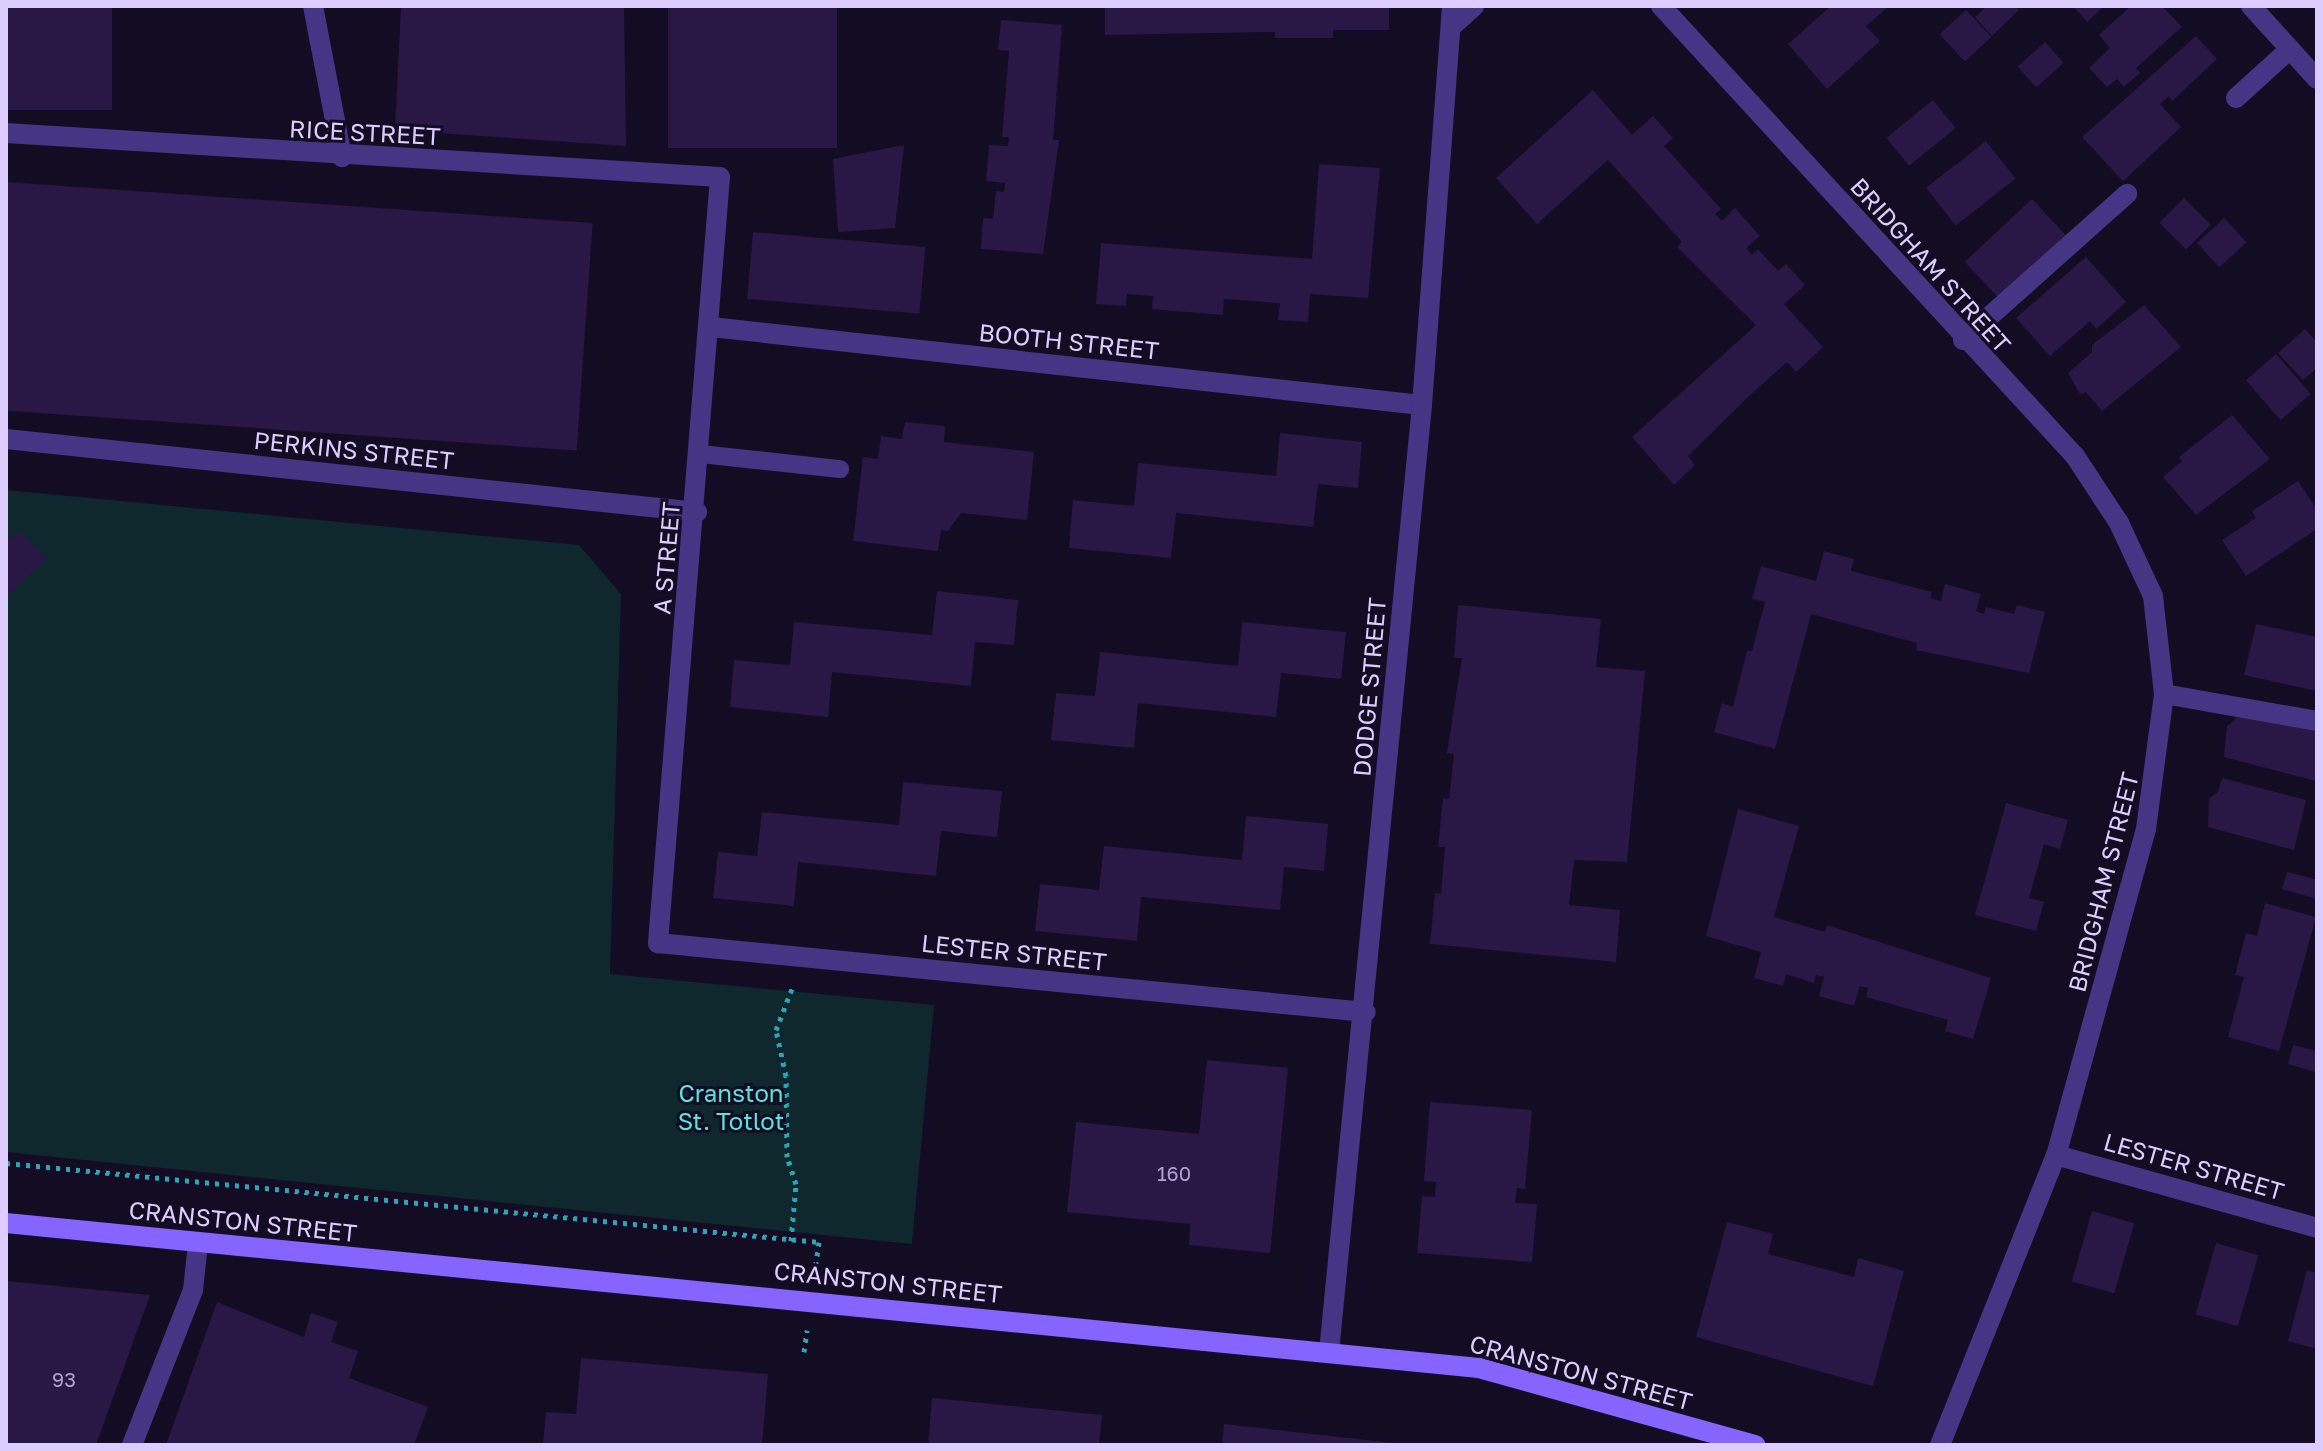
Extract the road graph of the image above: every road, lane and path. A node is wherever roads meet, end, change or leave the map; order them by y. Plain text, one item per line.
1 (313, 6) edge
2 (1474, 6) edge
3 (1661, 6) edge
4 (2251, 6) edge
5 (1452, 16) edge
6 (2290, 49) junction
7 (2317, 79) edge
8 (2236, 98) dead end
9 (6, 133) edge
10 (342, 157) junction
11 (720, 177) joint
12 (2127, 194) dead end
13 (711, 327) junction
14 (1963, 340) junction
15 (1422, 405) junction
16 (6, 439) edge
17 (701, 454) junction
18 (840, 469) dead end
19 (697, 512) junction
20 (2164, 694) junction
21 (2317, 721) edge
22 (658, 943) joint
23 (796, 957) junction
24 (1366, 1012) junction
25 (2056, 1155) junction
26 (6, 1163) edge
27 (6, 1223) edge
28 (2317, 1228) edge
29 (791, 1241) junction
30 (819, 1242) dead end
31 (198, 1243) junction
32 (1329, 1352) junction
33 (132, 1445) edge
34 (1755, 1445) edge
35 (1940, 1445) edge

1 - 10 street
2 - 5 street, DODGE STREET
3 - 14 street, BRIDGHAM STREET
4 - 6 street
5 - 15 street, DODGE STREET
6 - 7 street
6 - 8 street
9 - 10 street, RICE STREET
10 - 11 street, RICE STREET
11 - 13 street, A STREET
12 - 14 street
13 - 15 street, BOOTH STREET
13 - 17 street, A STREET
14 - 20 street, BRIDGHAM STREET
15 - 24 street, DODGE STREET
16 - 19 street, PERKINS STREET
17 - 18 lane
17 - 19 street, A STREET
19 - 22 street, A STREET
20 - 21 street
20 - 25 street, BRIDGHAM STREET
22 - 23 street, LESTER STREET
23 - 24 street, LESTER STREET
23 - 29 path
24 - 32 street, DODGE STREET
25 - 28 street, LESTER STREET
25 - 35 street, BRIDGHAM STREET
26 - 29 path
27 - 31 main road, CRANSTON STREET
29 - 30 path
31 - 32 main road, CRANSTON STREET
31 - 33 street
32 - 34 main road, CRANSTON STREET

